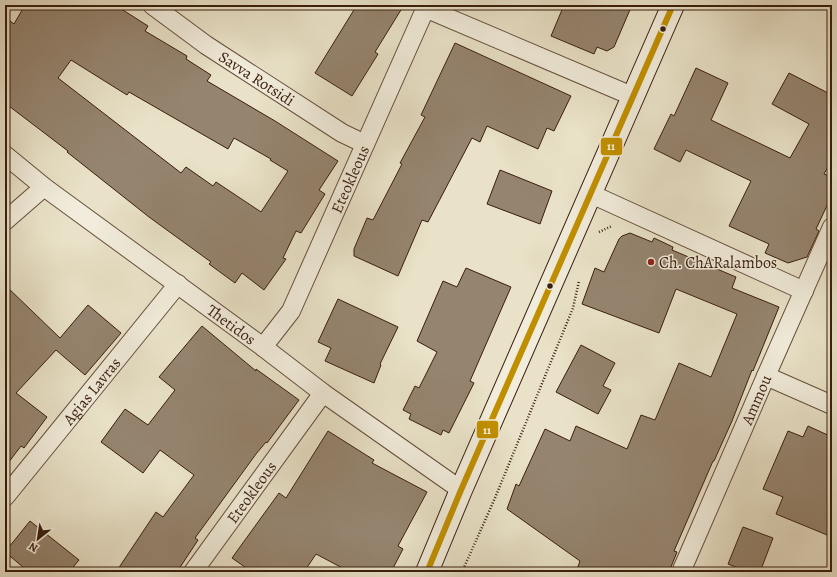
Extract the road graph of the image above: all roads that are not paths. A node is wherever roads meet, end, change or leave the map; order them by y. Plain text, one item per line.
1 (152, 5) edge
2 (673, 5) edge
3 (426, 7) edge
4 (632, 96) junction
5 (366, 144) junction
6 (5, 155) edge
7 (44, 187) junction
8 (591, 194) junction
9 (5, 221) edge
10 (832, 227) edge
11 (178, 284) junction
12 (804, 291) junction
13 (263, 347) junction
14 (766, 376) junction
15 (323, 393) junction
16 (832, 405) edge
17 (461, 490) junction
18 (5, 497) edge
19 (193, 572) edge
20 (427, 572) edge
21 (681, 572) edge

1 - 5 street, Savva Rotsidi
2 - 4 main road
3 - 4 street
3 - 5 street, Eteokleous
4 - 8 main road
5 - 13 street, Eteokleous
6 - 7 street, Thetidos
7 - 9 street
7 - 11 street, Thetidos
8 - 12 street
8 - 17 main road
10 - 12 street, Ammou
11 - 13 street, Thetidos
11 - 18 street, Agias Lavras
12 - 14 street, Ammou
13 - 15 street, Thetidos
14 - 16 street
14 - 21 street, Ammou
15 - 17 street, Thetidos
15 - 19 street, Eteokleous
17 - 20 main road

